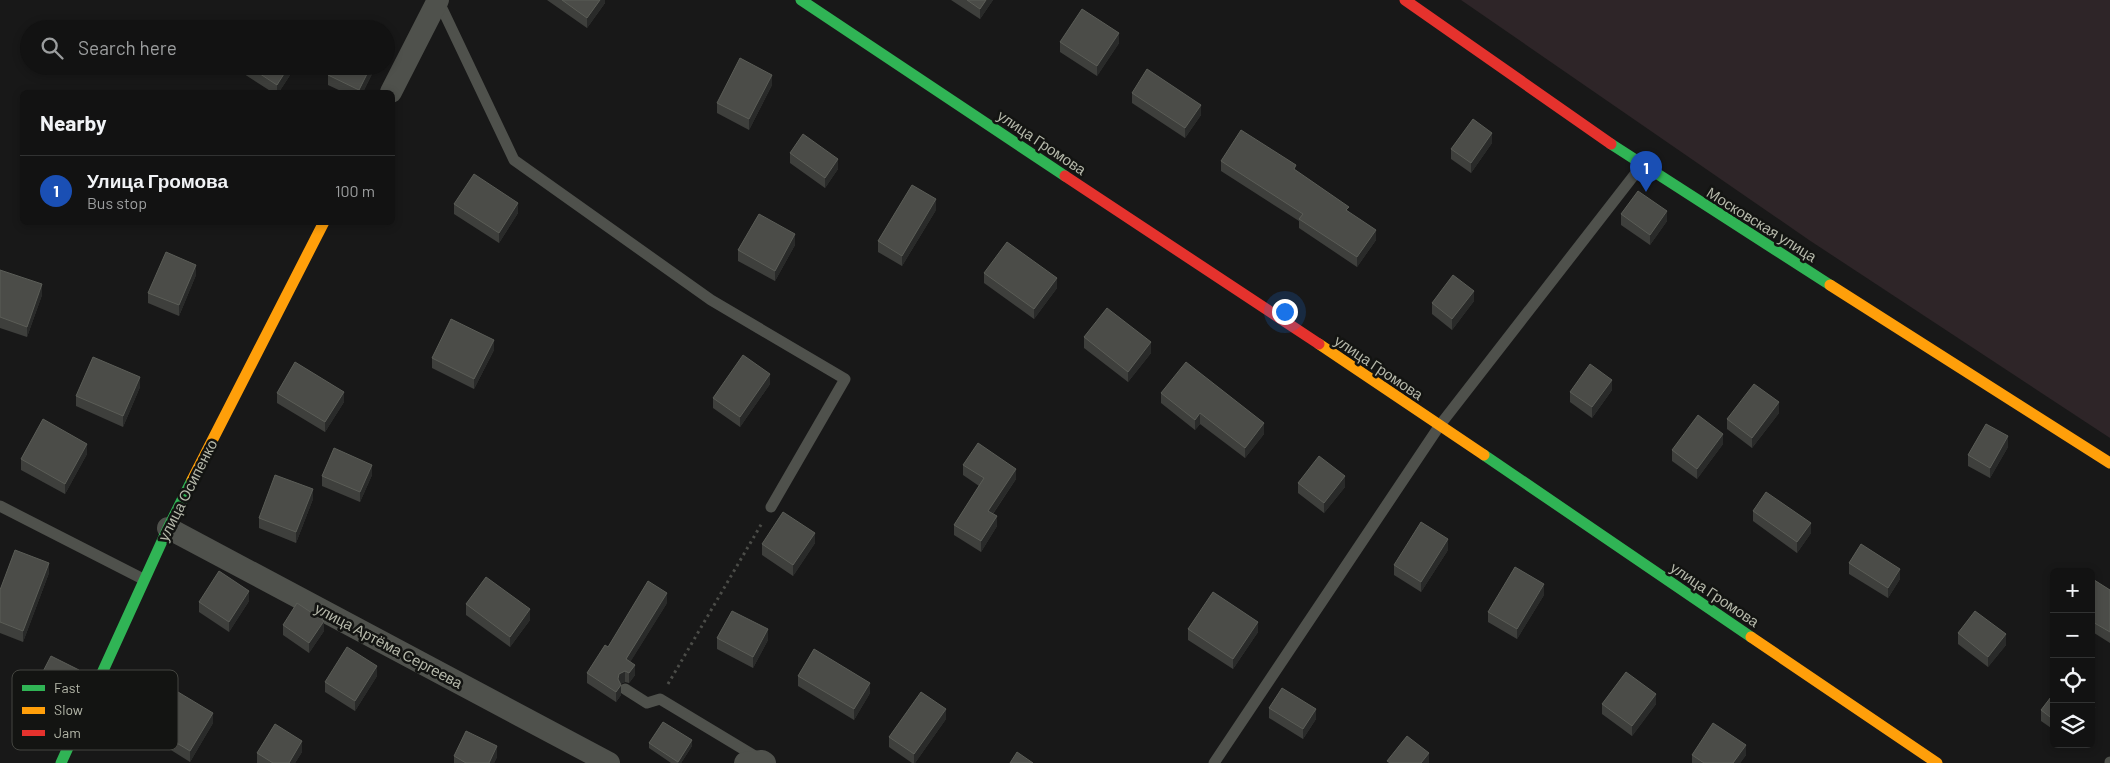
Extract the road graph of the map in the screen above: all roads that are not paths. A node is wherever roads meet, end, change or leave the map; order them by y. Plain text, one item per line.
1 (438, 0) edge
2 (801, 0) edge
3 (1405, 0) edge
4 (392, 90) edge
5 (1642, 165) junction
6 (322, 225) edge
7 (1440, 425) junction
8 (2110, 463) edge
9 (0, 506) edge
10 (771, 507) road end
11 (168, 528) junction
12 (143, 580) junction
13 (103, 670) edge
14 (625, 689) dead end
15 (67, 750) edge
16 (758, 762) edge
17 (61, 763) edge
18 (610, 763) edge
19 (1214, 763) edge
20 (1937, 763) edge

1 - 4 street
1 - 10 lane
2 - 7 street, улица Громова
3 - 5 street, Московская улица
5 - 7 lane
5 - 8 street, Московская улица
6 - 11 street, улица Осипенко
7 - 19 lane
7 - 20 street, улица Громова
9 - 12 lane
11 - 12 street, улица Осипенко
11 - 18 street, улица Артёма Сергеева
12 - 13 street, улица Осипенко
14 - 16 lane
15 - 17 street, улица Осипенко

